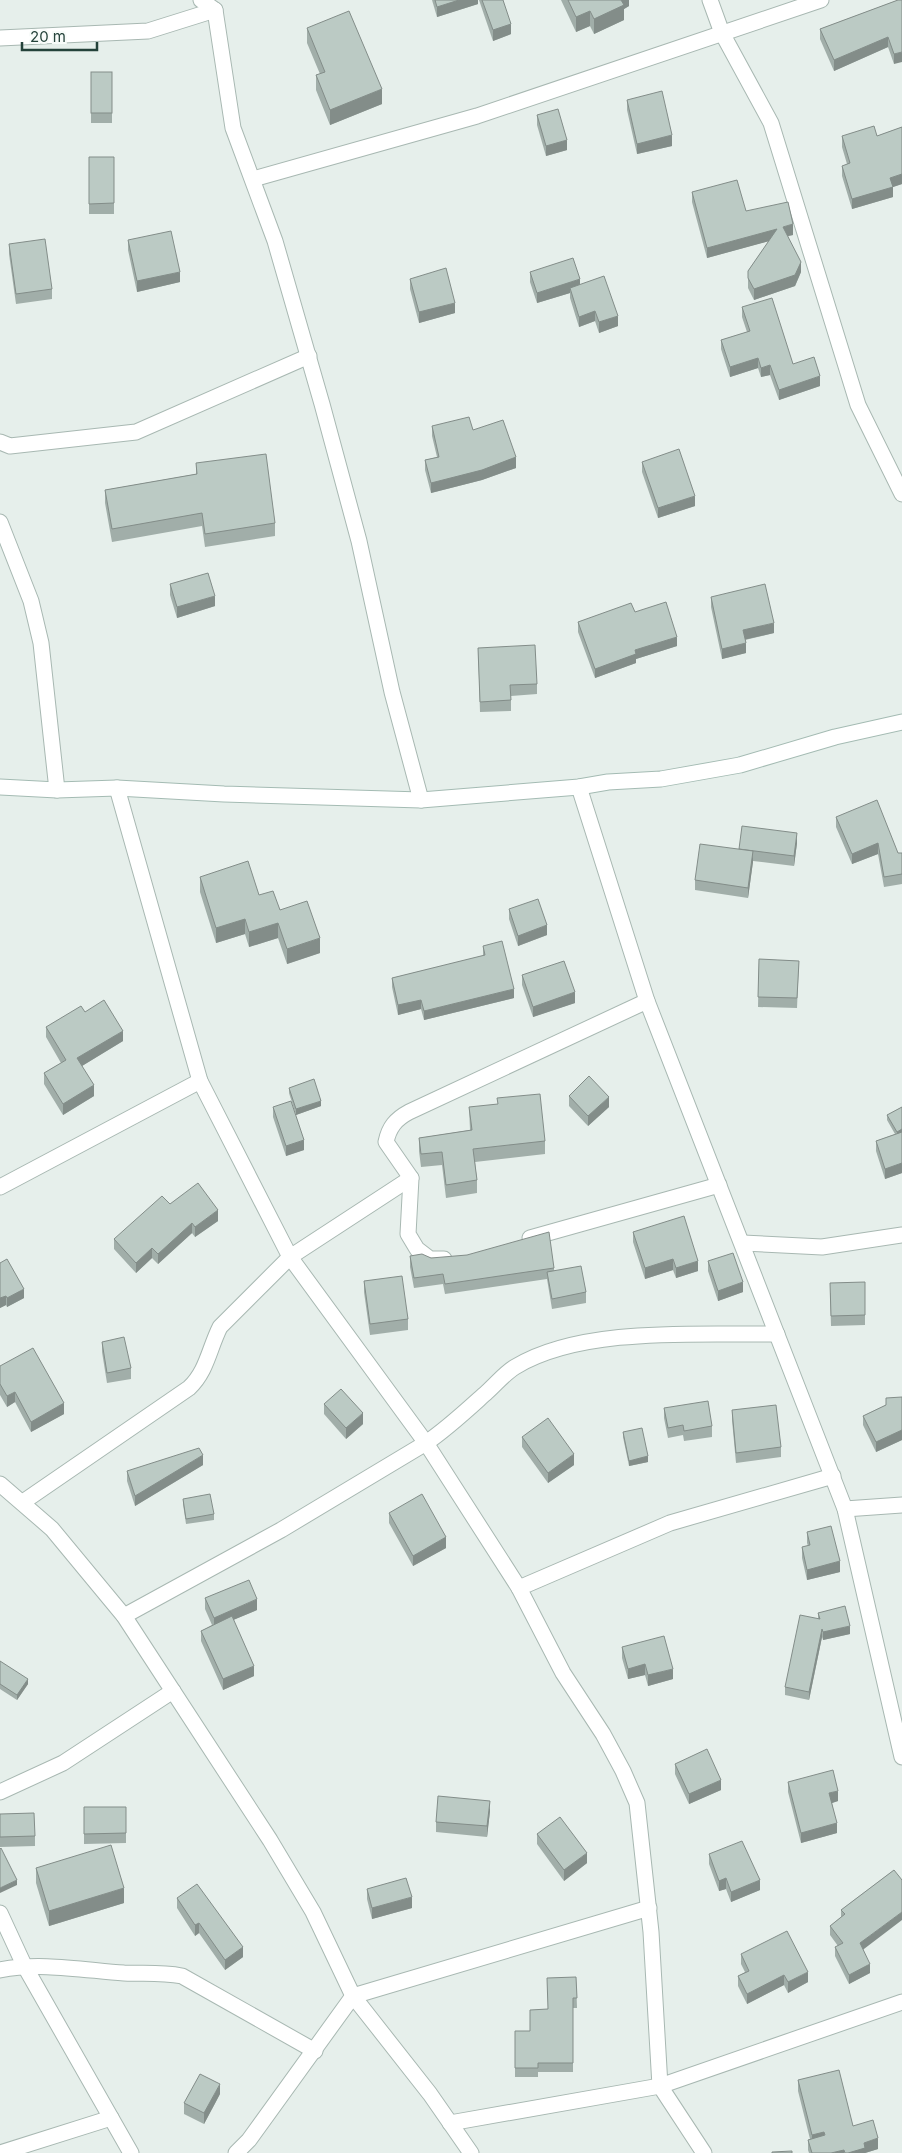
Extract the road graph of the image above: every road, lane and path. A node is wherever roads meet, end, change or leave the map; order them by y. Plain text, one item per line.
1 (201, 0) edge
2 (710, 0) edge
3 (821, 0) edge
4 (215, 10) junction
5 (722, 33) junction
6 (0, 38) edge
7 (252, 179) junction
8 (308, 356) junction
9 (0, 442) edge
10 (902, 494) edge
11 (0, 522) edge
12 (902, 722) edge
13 (0, 787) edge
14 (117, 788) junction
15 (580, 788) junction
16 (57, 790) junction
17 (421, 800) junction
18 (647, 1001) junction
19 (200, 1081) junction
20 (411, 1178) junction
21 (719, 1185) junction
22 (0, 1187) edge
23 (902, 1235) edge
24 (513, 1243) edge
25 (743, 1243) junction
26 (290, 1257) junction
27 (458, 1257) edge
28 (777, 1334) junction
29 (426, 1443) junction
30 (832, 1476) junction
31 (0, 1484) edge
32 (23, 1502) junction
33 (902, 1505) edge
34 (846, 1509) junction
35 (518, 1588) junction
36 (124, 1616) junction
37 (173, 1691) junction
38 (902, 1757) edge
39 (0, 1792) edge
40 (649, 1908) junction
41 (0, 1913) edge
42 (24, 1965) junction
43 (0, 1970) edge
44 (354, 1996) junction
45 (902, 2002) edge
46 (315, 2051) junction
47 (660, 2086) junction
48 (111, 2118) junction
49 (450, 2123) junction
50 (0, 2153) edge
51 (131, 2153) edge
52 (236, 2153) edge
53 (470, 2153) edge
54 (704, 2153) edge

1 - 4 street
2 - 5 street
3 - 5 street
4 - 6 street
4 - 7 street
5 - 7 street
5 - 10 street
7 - 8 street
8 - 9 street
8 - 17 street
11 - 16 street
12 - 15 street
13 - 16 street
14 - 16 street
14 - 17 street
14 - 19 street
15 - 17 street
15 - 18 street
18 - 20 street
18 - 21 street
19 - 22 street
19 - 26 street
20 - 26 street
20 - 27 street
21 - 24 street
21 - 25 street
23 - 25 street
25 - 28 street
26 - 29 street
26 - 32 street
28 - 29 street
28 - 30 street
29 - 35 street
29 - 36 street
30 - 34 street
30 - 35 street
31 - 32 street
32 - 36 street
33 - 34 street
34 - 38 street
35 - 40 street
36 - 37 street
37 - 39 street
37 - 44 street
40 - 44 street
40 - 47 street
41 - 42 street
42 - 43 street
42 - 46 street
42 - 48 street
44 - 46 street
44 - 49 street
45 - 47 street
46 - 52 street
47 - 49 street
47 - 54 street
48 - 50 street
48 - 51 street
49 - 53 street

